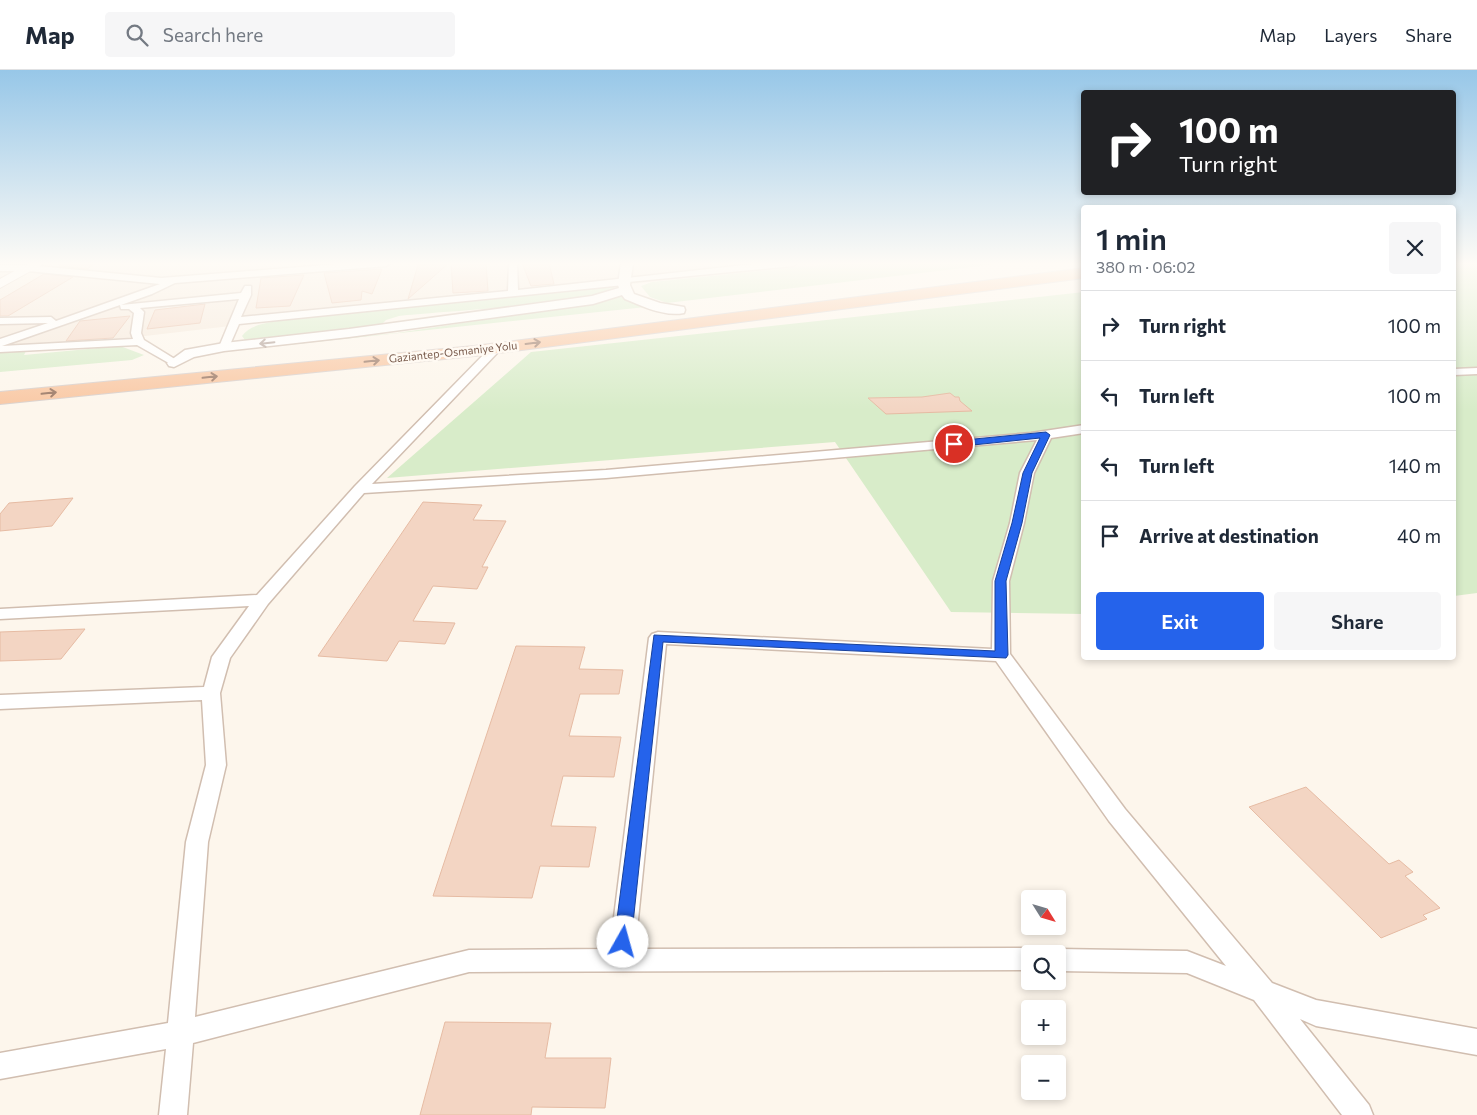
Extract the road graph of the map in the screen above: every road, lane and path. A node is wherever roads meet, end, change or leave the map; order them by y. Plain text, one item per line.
1 (92, 312) edge
2 (139, 312) edge
3 (239, 312) edge
4 (337, 312) edge
5 (507, 312) edge
6 (664, 312) edge
7 (780, 312) edge
8 (68, 320) junction
9 (0, 321) edge
10 (235, 322) junction
11 (541, 326) dead end
12 (482, 332) dead end
13 (139, 342) junction
14 (0, 344) edge
15 (224, 347) junction
16 (496, 348) junction
17 (0, 350) edge
18 (174, 363) junction
19 (145, 366) dead end
20 (1477, 371) edge
21 (1456, 372) edge
22 (0, 398) edge
23 (1081, 429) edge
24 (1046, 435) junction
25 (360, 489) junction
26 (262, 600) junction
27 (0, 614) edge
28 (1002, 655) junction
29 (211, 693) junction
30 (0, 702) edge
31 (1021, 959) edge
32 (1066, 960) edge
33 (621, 961) junction
34 (1262, 991) junction
35 (182, 1033) junction
36 (1477, 1042) edge
37 (0, 1066) edge
38 (174, 1115) edge
39 (1359, 1115) edge

1 - 8 street
2 - 13 street
3 - 10 street
4 - 10 street
5 -> 15 street
6 - 11 highway
16 -> 7 highway, Gaziantep-Osmaniye Yolu
8 - 9 street
8 - 14 street
10 - 15 street
12 - 18 highway, Gaziantep-Osmaniye Yolu
13 - 17 street
13 - 18 street
15 - 18 street
22 -> 16 highway, Gaziantep-Osmaniye Yolu
16 - 25 street
18 - 19 highway, Gaziantep-Osmaniye Yolu
20 - 21 street
23 - 24 street
24 - 25 street
24 - 28 street
25 - 26 street
26 - 27 street
26 - 29 street
28 - 33 street
28 - 34 street
29 - 30 street
29 - 35 street
31 - 33 street
32 - 34 street
33 - 35 street
34 - 36 street
34 - 39 street
35 - 37 street
35 - 38 street

